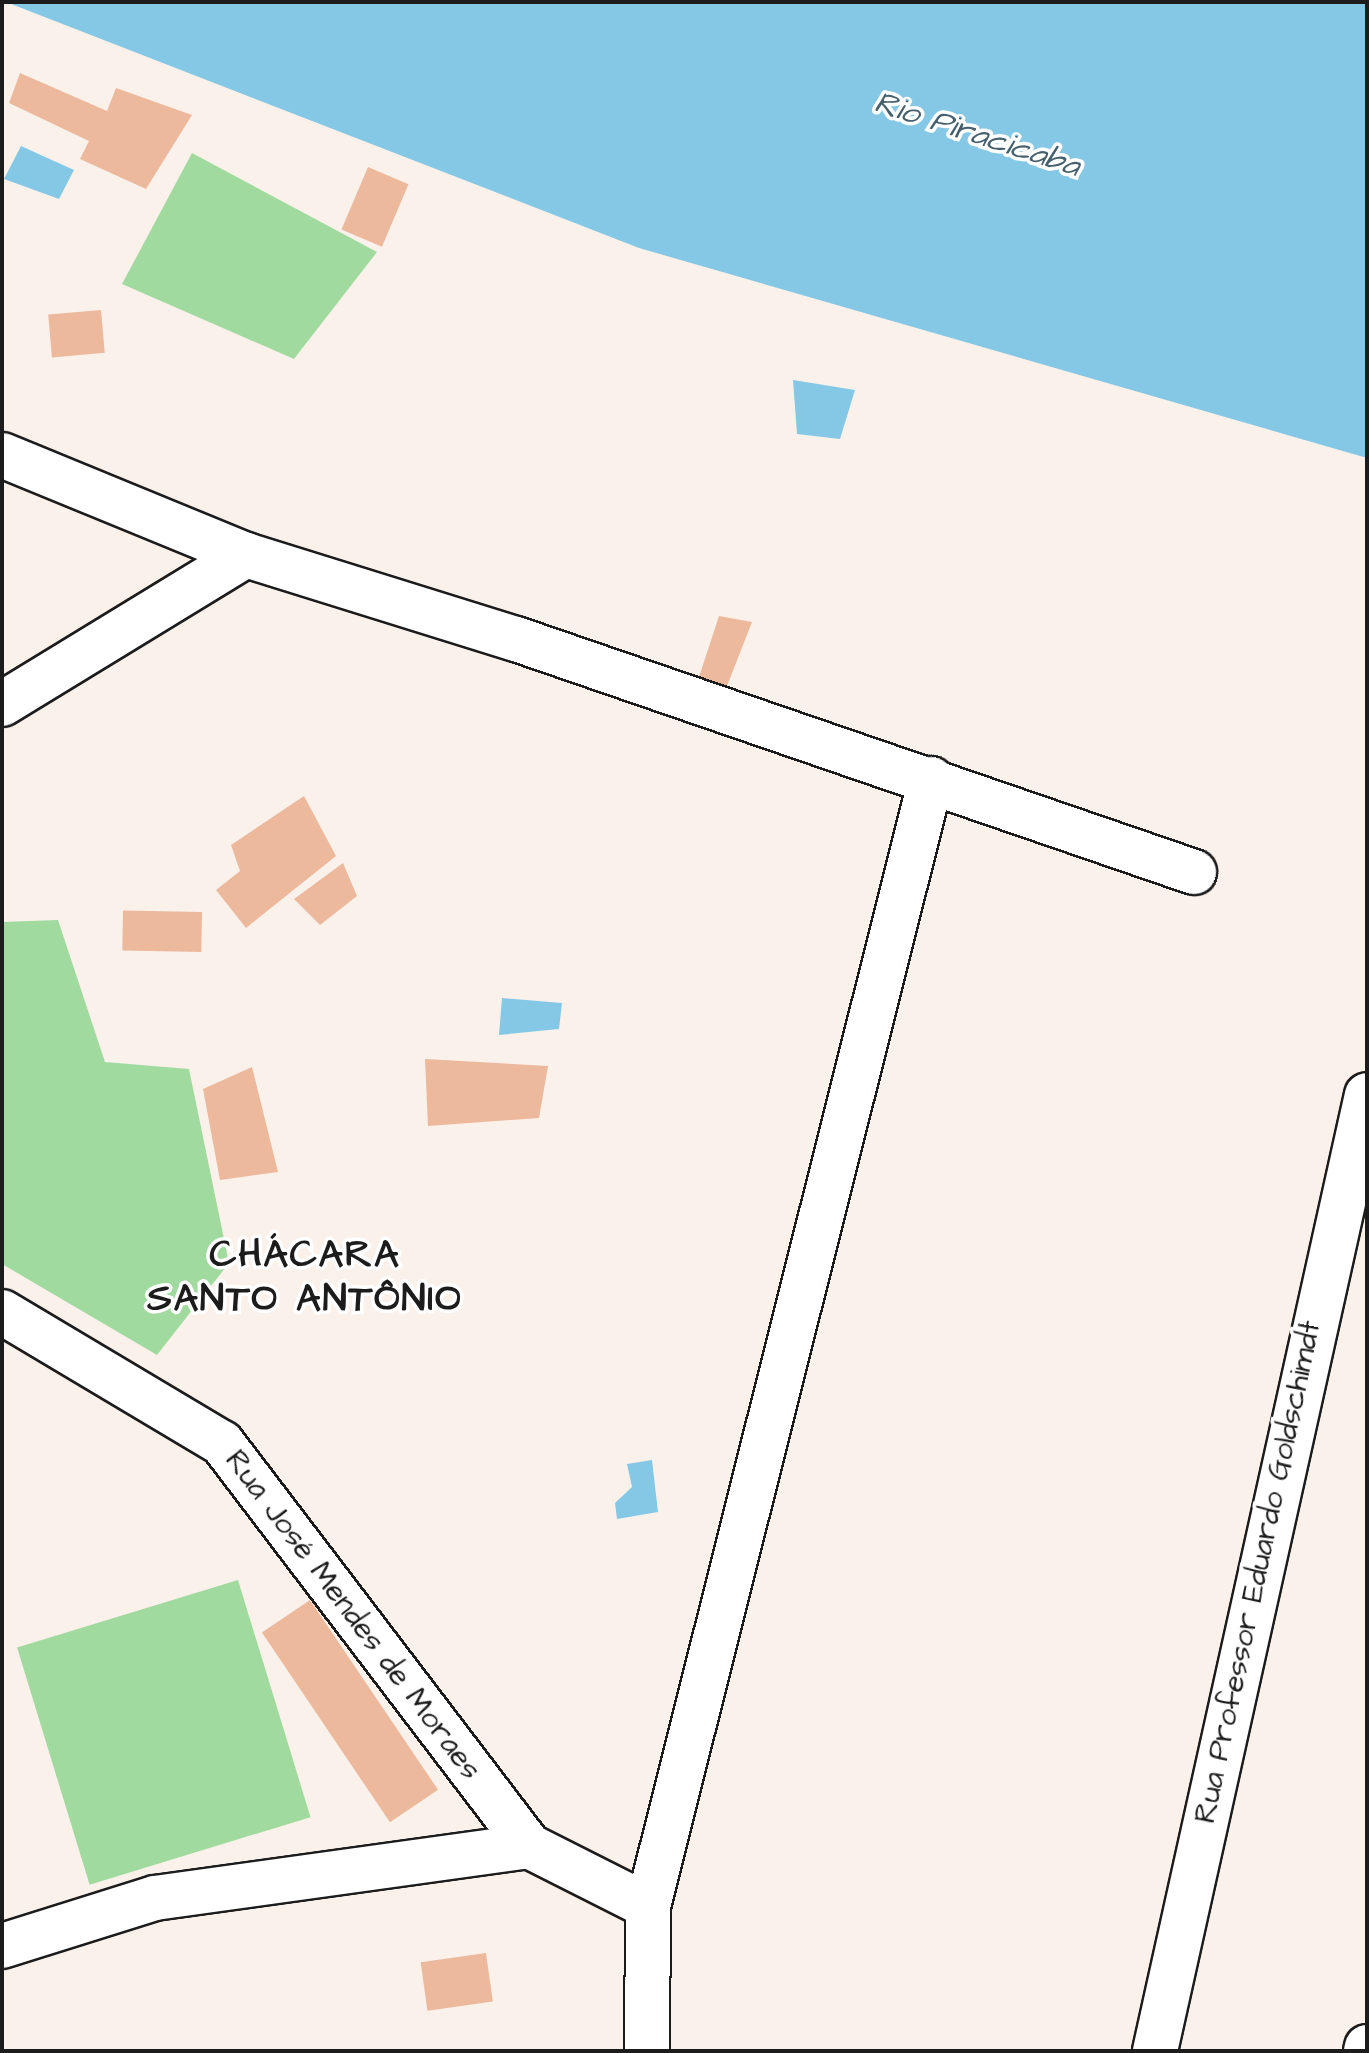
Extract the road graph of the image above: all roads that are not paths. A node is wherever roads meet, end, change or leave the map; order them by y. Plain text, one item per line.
1 (2, 455) edge
2 (246, 555) junction
3 (2, 704) edge
4 (931, 779) junction
5 (1194, 872) dead end
6 (1367, 1095) edge
7 (2, 1312) edge
8 (529, 1846) junction
9 (648, 1906) junction
10 (2, 1946) edge
11 (647, 2051) edge
12 (1155, 2051) edge

1 - 2 street
2 - 3 street
2 - 4 street
4 - 5 street
4 - 9 street
6 - 12 street, Rua Professor Eduardo Goldschimdt
7 - 8 street, Rua José Mendes de Moraes
8 - 9 street, Rua José Mendes de Moraes
8 - 10 street
9 - 11 street

